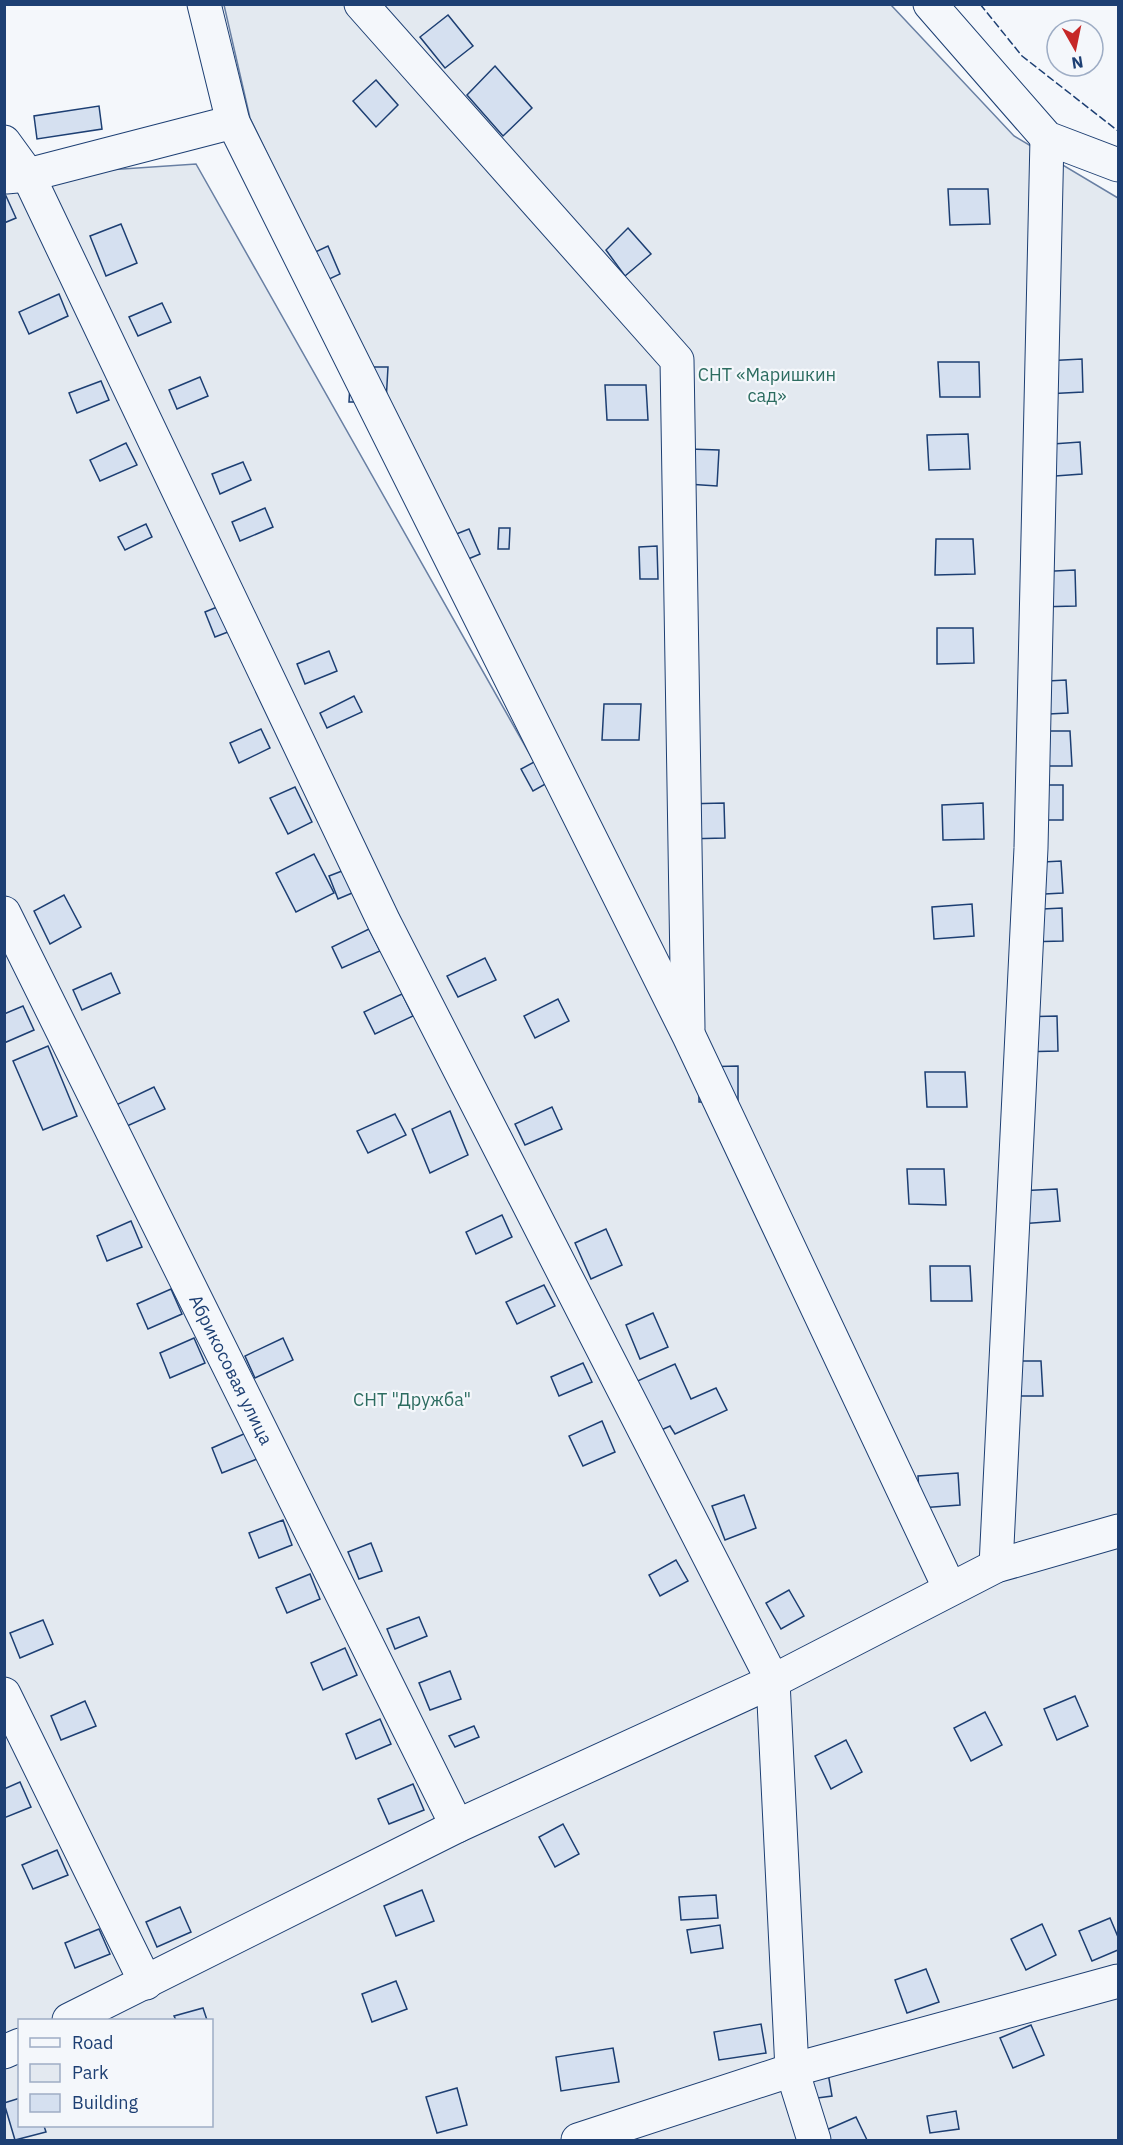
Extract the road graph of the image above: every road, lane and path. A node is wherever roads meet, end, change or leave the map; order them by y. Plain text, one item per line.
1 (204, 4) edge
2 (361, 4) edge
3 (930, 4) edge
4 (233, 122) junction
5 (1047, 138) junction
6 (4, 142) edge
7 (1119, 165) edge
8 (16, 176) edge
9 (4, 913) edge
10 (688, 1036) junction
11 (1119, 1531) edge
12 (996, 1566) junction
13 (950, 1589) junction
14 (773, 1682) junction
15 (4, 1694) edge
16 (457, 1826) junction
17 (1119, 1981) edge
18 (146, 1983) junction
19 (71, 2019) edge
20 (18, 2046) edge
21 (4, 2052) edge
22 (792, 2070) junction
23 (578, 2140) edge
24 (814, 2140) edge

1 - 4 street
2 - 10 street
3 - 5 street
4 - 8 street
4 - 10 street
5 - 7 street
5 - 12 street
6 - 8 street
8 - 14 street
9 - 16 street, Абрикосовая улица
10 - 13 street
11 - 12 street
12 - 13 street
13 - 14 street
14 - 16 street
14 - 22 street
15 - 18 street
16 - 18 street
17 - 22 street
18 - 19 street
20 - 21 street
22 - 23 street
22 - 24 street

